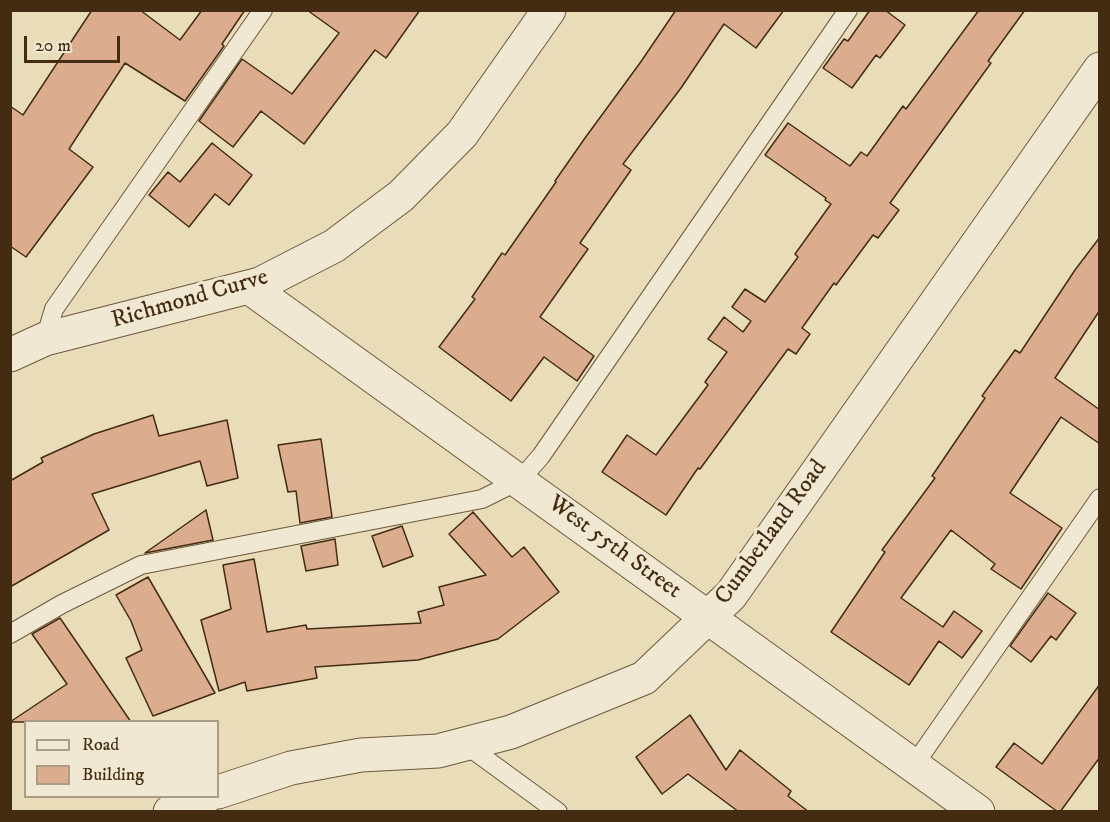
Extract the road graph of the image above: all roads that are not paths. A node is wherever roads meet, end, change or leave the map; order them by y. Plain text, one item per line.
1 (263, 10) edge
2 (549, 10) edge
3 (848, 10) edge
4 (1100, 69) edge
5 (249, 286) junction
6 (45, 339) junction
7 (10, 355) edge
8 (520, 480) junction
9 (1100, 498) edge
10 (709, 617) junction
11 (10, 634) edge
12 (465, 744) junction
13 (914, 765) junction
14 (219, 792) edge
15 (202, 798) edge
16 (171, 812) edge
17 (558, 812) edge
18 (978, 812) edge

1 - 6 lane
2 - 5 street, Richmond Curve
3 - 8 lane
4 - 10 street, Cumberland Road
5 - 6 street, Richmond Curve
5 - 8 street, West 55th Street
6 - 7 street, Richmond Curve
8 - 10 street, West 55th Street
8 - 11 lane
9 - 13 lane
10 - 12 street, Cumberland Road
10 - 13 street, West 55th Street
12 - 14 street, Cumberland Road
12 - 17 lane
13 - 18 street, West 55th Street
15 - 16 street

